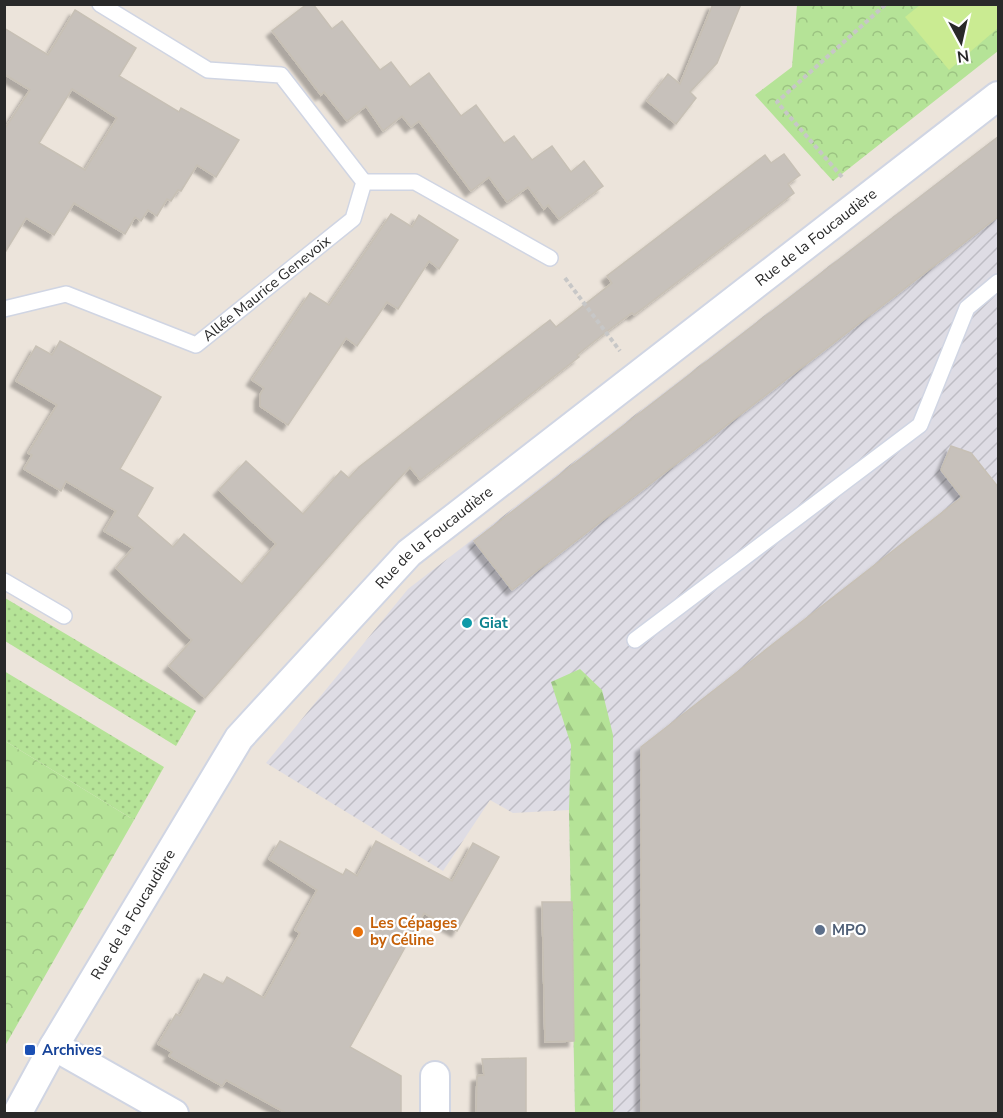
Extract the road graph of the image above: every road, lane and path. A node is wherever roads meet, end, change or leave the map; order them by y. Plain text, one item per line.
1 (100, 4) edge
2 (886, 4) edge
3 (999, 96) edge
4 (364, 182) junction
5 (864, 202) junction
6 (550, 258) joint
7 (999, 282) edge
8 (4, 309) edge
9 (638, 376) junction
10 (4, 581) edge
11 (64, 616) dead end
12 (635, 640) dead end
13 (54, 1046) junction
14 (435, 1076) dead end
15 (17, 1113) edge
16 (174, 1113) edge
17 (435, 1113) edge

1 - 4 lane
2 - 5 path
3 - 5 street, Rue de la Foucaudière
4 - 6 lane
4 - 8 lane, Allée Maurice Genevoix
5 - 9 street, Rue de la Foucaudière
6 - 9 path
7 - 12 lane
9 - 13 street, Rue de la Foucaudière
10 - 11 lane
13 - 15 street, Rue de la Foucaudière
13 - 16 street
14 - 17 street

